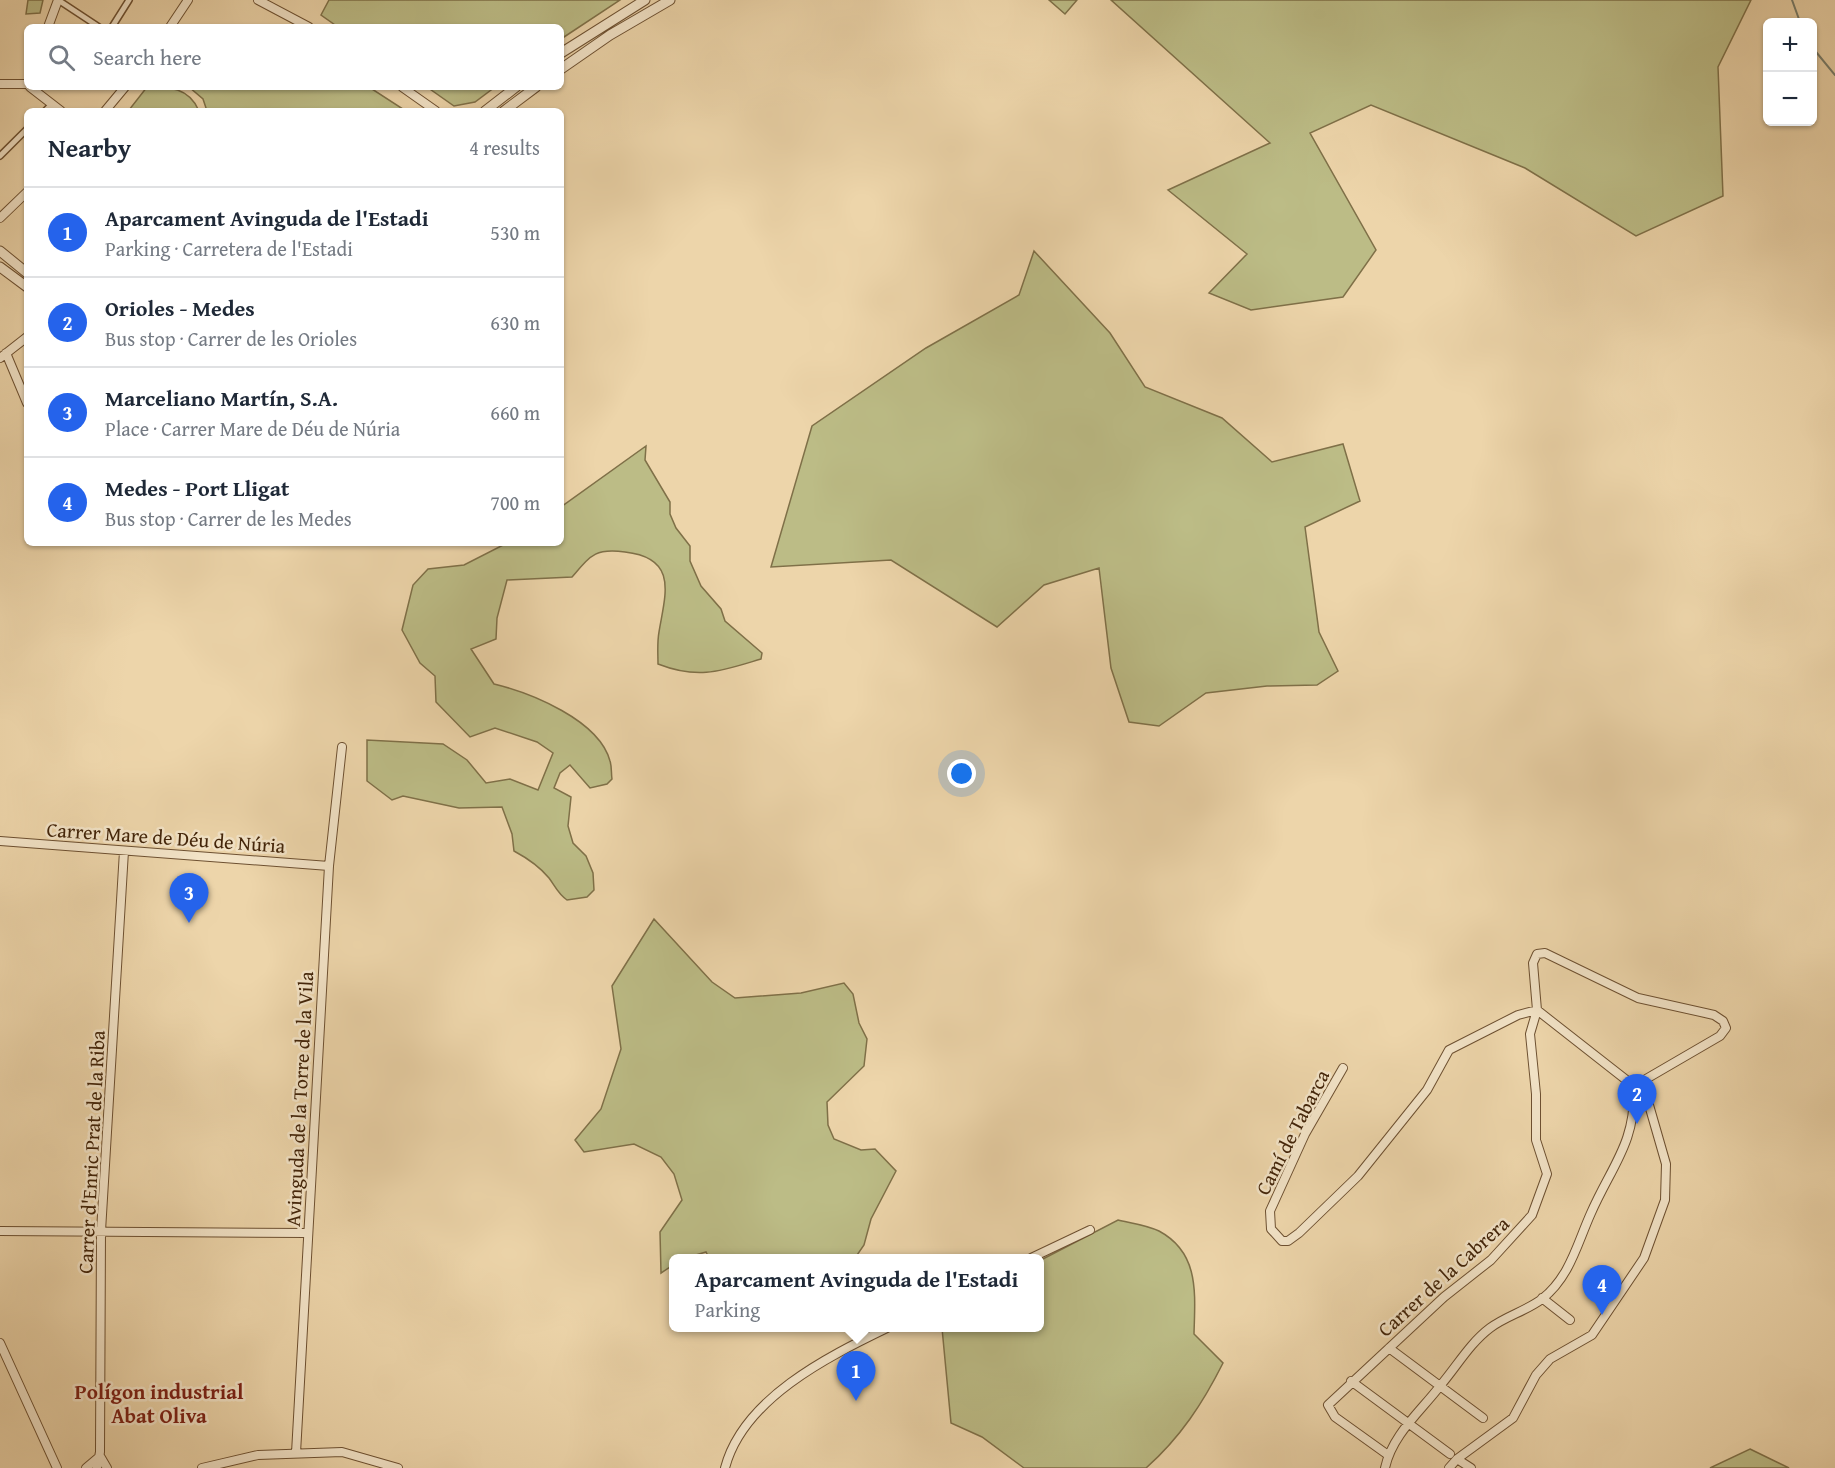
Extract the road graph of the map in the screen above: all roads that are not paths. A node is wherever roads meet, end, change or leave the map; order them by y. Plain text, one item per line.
1 (58, 0) edge
2 (129, 0) edge
3 (188, 0) edge
4 (258, 0) edge
5 (645, 0) edge
6 (670, 0) edge
7 (49, 24) edge
8 (94, 24) edge
9 (114, 24) edge
10 (172, 24) edge
11 (303, 24) edge
12 (564, 51) edge
13 (564, 67) edge
14 (0, 84) edge
15 (24, 86) edge
16 (34, 90) edge
17 (122, 90) edge
18 (406, 90) edge
19 (512, 90) edge
20 (532, 90) edge
21 (52, 104) junction
22 (48, 108) edge
23 (57, 108) edge
24 (108, 108) edge
25 (431, 108) edge
26 (489, 108) edge
27 (508, 108) edge
28 (24, 132) edge
29 (0, 156) edge
30 (24, 195) edge
31 (2, 217) edge
32 (0, 251) edge
33 (0, 267) edge
34 (24, 271) edge
35 (24, 285) edge
36 (24, 340) edge
37 (3, 356) edge
38 (24, 397) edge
39 (342, 747) dead end
40 (0, 841) edge
41 (124, 851) junction
42 (329, 866) junction
43 (1537, 1010) junction
44 (1343, 1068) dead end
45 (1634, 1086) junction
46 (1090, 1230) dead end
47 (0, 1231) edge
48 (101, 1231) junction
49 (307, 1233) junction
50 (1039, 1254) edge
51 (1542, 1298) junction
52 (1570, 1320) dead end
53 (880, 1332) edge
54 (0, 1343) edge
55 (1389, 1348) junction
56 (1351, 1381) junction
57 (1440, 1386) junction
58 (1484, 1418) dead end
59 (1409, 1422) junction
60 (296, 1453) junction
61 (1388, 1455) junction
62 (100, 1456) junction
63 (1454, 1456) junction
64 (56, 1465) edge
65 (63, 1468) edge
66 (86, 1468) edge
67 (97, 1468) edge
68 (107, 1468) edge
69 (202, 1468) edge
70 (398, 1468) edge
71 (725, 1468) edge
72 (1385, 1468) edge
73 (1449, 1468) edge
74 (1471, 1468) edge

1 - 7 street
1 - 8 street
2 - 9 street
3 - 10 street
4 - 11 street
5 - 12 street
6 - 13 street
14 - 15 street
16 - 21 street
17 - 24 street
18 - 25 street
19 - 26 street
20 - 27 street
21 - 22 street
21 - 23 street
28 - 29 street
30 - 31 street
32 - 34 street
33 - 35 street
36 - 37 street
37 - 38 street
39 - 42 street, Avinguda de la Torre de la Vila
40 - 41 street, Carrer Mare de Déu de Núria
41 - 42 street, Carrer Mare de Déu de Núria
41 - 48 street, Carrer d'Enric Prat de la Riba
42 - 49 street, Avinguda de la Torre de la Vila
43 - 44 street, Camí de Tabarca
43 - 45 street
43 - 45 street, Carrer de la Cabrera
43 - 55 street, Carrer de la Cabrera
45 - 51 street
45 - 63 street
46 - 50 street
47 - 48 street
48 - 49 street
48 - 62 street, Carrer d'Enric Prat de la Riba
49 - 60 street, Avinguda de la Torre de la Vila
51 - 52 street
51 - 57 street
53 - 71 street
54 - 64 street
55 - 56 street, Carrer de la Cabrera
55 - 57 street
56 - 59 street
56 - 61 street, Carrer de la Cabrera
57 - 58 street
57 - 59 street
59 - 61 street
59 - 63 street
60 - 69 street
60 - 70 street
61 - 72 street
62 - 66 street
62 - 67 street, Carrer d'Enric Prat de la Riba
62 - 68 street
63 - 73 street
63 - 74 street
64 - 65 street

